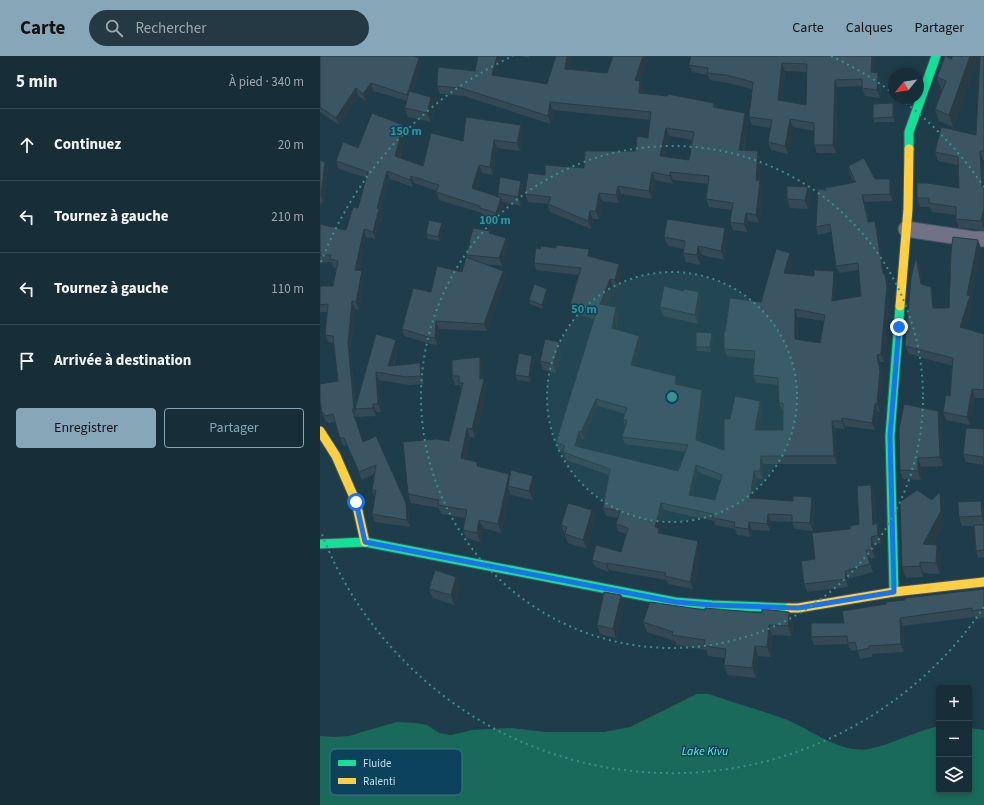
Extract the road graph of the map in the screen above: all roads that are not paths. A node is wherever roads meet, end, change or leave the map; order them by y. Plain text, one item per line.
1 (936, 56) edge
2 (906, 229) junction
3 (984, 239) edge
4 (320, 431) edge
5 (365, 542) junction
6 (320, 544) edge
7 (984, 582) edge
8 (894, 592) junction

1 - 2 street
2 - 3 street
2 - 8 street
4 - 5 street
5 - 6 street
5 - 8 street
7 - 8 street

